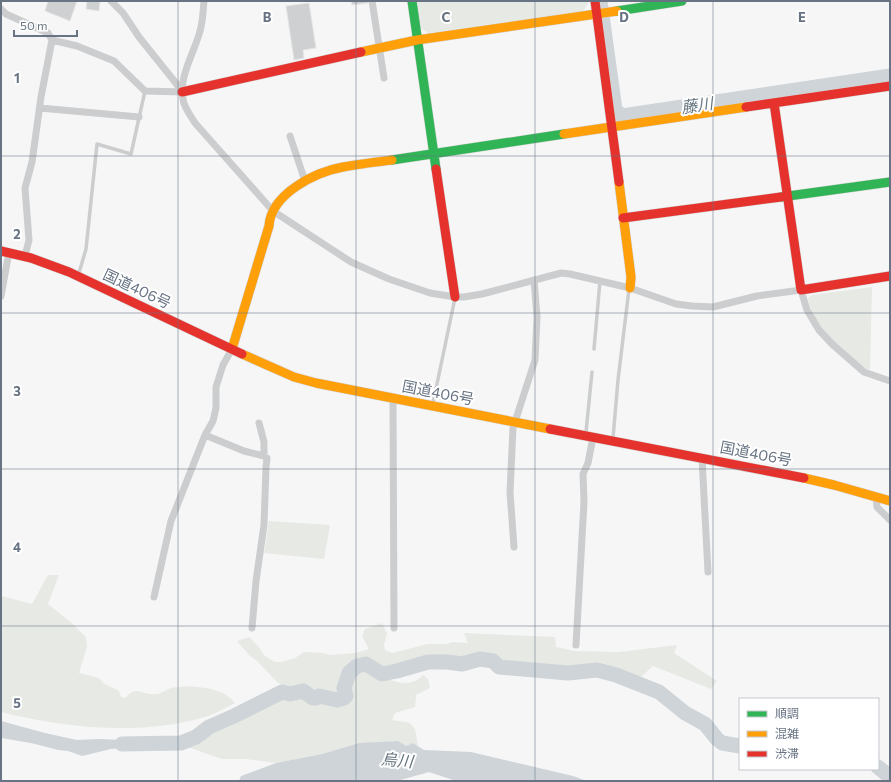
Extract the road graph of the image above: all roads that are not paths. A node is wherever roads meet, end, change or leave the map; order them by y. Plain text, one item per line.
1 (111, 1) edge
2 (204, 1) edge
3 (372, 1) edge
4 (412, 1) edge
5 (595, 1) edge
6 (682, 1) edge
7 (1, 9) edge
8 (596, 14) junction
9 (52, 40) junction
10 (417, 40) junction
11 (379, 49) junction
12 (384, 78) dead end
13 (890, 86) edge
14 (145, 91) junction
15 (182, 92) junction
16 (774, 103) junction
17 (40, 108) junction
18 (139, 117) junction
19 (611, 127) junction
20 (290, 136) dead end
21 (434, 153) junction
22 (305, 182) junction
23 (890, 182) edge
24 (788, 196) junction
25 (273, 211) junction
26 (623, 218) junction
27 (5, 251) edge
28 (25, 256) junction
29 (78, 276) junction
30 (890, 276) edge
31 (534, 280) junction
32 (600, 281) junction
33 (630, 288) junction
34 (801, 290) junction
35 (1, 296) edge
36 (455, 297) junction
37 (232, 349) junction
38 (594, 350) dead end
39 (592, 372) dead end
40 (890, 381) edge
41 (393, 399) junction
42 (432, 406) junction
43 (514, 422) junction
44 (259, 423) dead end
45 (205, 435) junction
46 (589, 436) junction
47 (613, 441) junction
48 (264, 456) junction
49 (702, 458) junction
50 (876, 497) junction
51 (890, 501) edge
52 (890, 520) edge
53 (514, 547) dead end
54 (708, 572) dead end
55 (154, 597) dead end
56 (252, 628) dead end
57 (394, 628) dead end
58 (576, 645) dead end

1 - 15 street
2 - 15 street
3 - 11 street
4 - 10 main road
5 - 8 main road
6 - 8 main road
7 - 9 street
8 - 10 main road
8 - 19 main road
9 - 14 street
9 - 17 street
10 - 11 main road
10 - 21 main road
11 - 12 street
11 - 15 main road
13 - 16 main road
14 - 15 street
14 - 18 lane
15 - 25 street
16 - 19 main road
16 - 24 main road
17 - 18 street
17 - 28 street
18 - 29 lane
19 - 21 main road
19 - 26 main road
20 - 22 street
21 - 22 main road
21 - 36 main road
22 - 25 main road
23 - 24 main road
24 - 26 main road
24 - 34 main road
25 - 36 street
25 - 37 main road
26 - 33 main road
27 - 28 main road, 国道406号
27 - 35 street
28 - 29 main road, 国道406号
29 - 37 main road, 国道406号
30 - 34 main road
31 - 32 street
31 - 36 street
31 - 43 street
32 - 33 street
32 - 38 lane
33 - 34 street
33 - 47 lane
34 - 40 street
36 - 42 lane
37 - 41 main road, 国道406号
37 - 45 street
39 - 46 lane
41 - 42 main road, 国道406号
41 - 57 street
42 - 43 main road, 国道406号
43 - 46 main road, 国道406号
43 - 53 street
44 - 48 street
45 - 48 street
45 - 55 street
46 - 47 main road, 国道406号
46 - 58 street
47 - 49 main road, 国道406号
48 - 56 street
49 - 50 main road, 国道406号
49 - 54 street
50 - 51 main road, 国道406号
50 - 52 street

